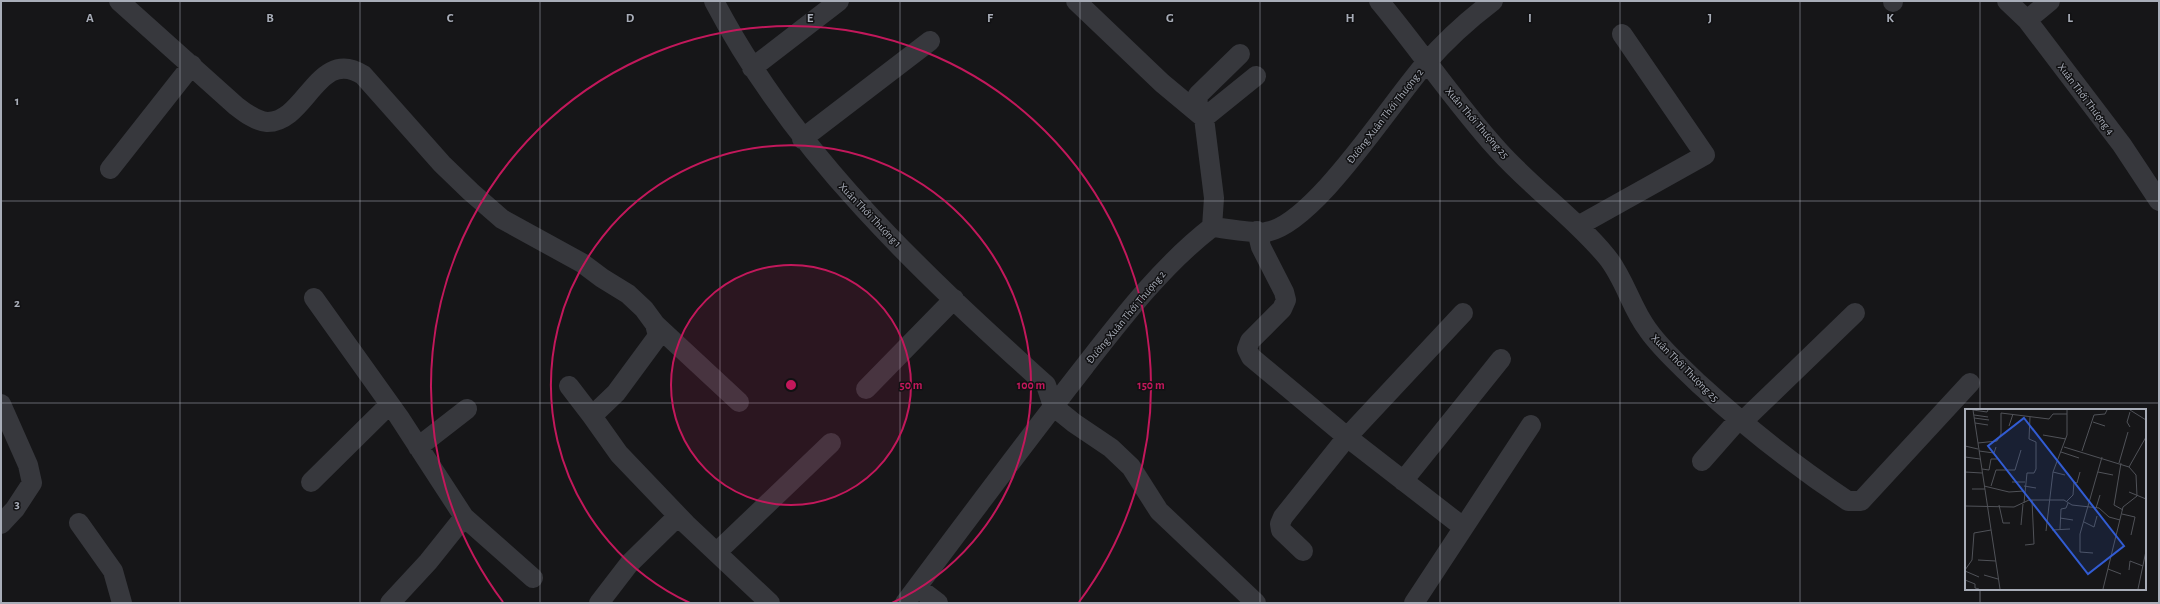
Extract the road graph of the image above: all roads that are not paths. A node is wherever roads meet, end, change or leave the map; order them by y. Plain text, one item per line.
1 (119, 1) edge
2 (714, 1) edge
3 (839, 1) edge
4 (1076, 1) edge
5 (1379, 1) edge
6 (1492, 1) edge
7 (2007, 1) edge
8 (2050, 1) edge
9 (2027, 20) junction
10 (1622, 34) dead end
11 (930, 41) dead end
12 (1240, 54) dead end
13 (1426, 62) junction
14 (192, 65) junction
15 (752, 68) junction
16 (1256, 76) dead end
17 (1200, 115) junction
18 (802, 139) junction
19 (110, 169) dead end
20 (2159, 201) edge
21 (1578, 226) junction
22 (1212, 227) junction
23 (1257, 232) junction
24 (314, 298) dead end
25 (954, 299) junction
26 (1463, 313) dead end
27 (1855, 313) dead end
28 (655, 324) junction
29 (1501, 359) dead end
30 (1970, 383) dead end
31 (569, 386) dead end
32 (866, 389) dead end
33 (739, 402) dead end
34 (1, 404) edge
35 (389, 405) junction
36 (1053, 406) junction
37 (467, 409) dead end
38 (592, 416) junction
39 (1740, 421) junction
40 (1531, 425) dead end
41 (1347, 437) junction
42 (830, 443) dead end
43 (418, 447) junction
44 (1702, 461) dead end
45 (1403, 481) junction
46 (311, 482) dead end
47 (678, 516) junction
48 (464, 517) junction
49 (79, 523) dead end
50 (1, 524) edge
51 (1463, 527) junction
52 (1303, 551) dead end
53 (717, 552) junction
54 (533, 578) dead end
55 (917, 587) junction
56 (766, 602) edge
57 (122, 603) edge
58 (390, 603) edge
59 (599, 603) edge
60 (905, 603) edge
61 (938, 603) edge
62 (1256, 603) edge
63 (1414, 603) edge

1 - 14 street
2 - 15 street, Xuân Thới Thượng 1
3 - 15 street
4 - 17 street
5 - 13 street, Xuân Thới Thượng 25
6 - 13 street, Đường Xuân Thới Thượng 2
7 - 9 street, Xuân Thới Thượng 4
8 - 9 street
9 - 20 street, Xuân Thới Thượng 4
10 - 21 street
11 - 18 street
12 - 17 street
13 - 21 street, Xuân Thới Thượng 25
13 - 23 street, Đường Xuân Thới Thượng 2
14 - 19 street
14 - 28 street
15 - 18 street, Xuân Thới Thượng 1
16 - 17 street
17 - 22 street
18 - 25 street, Xuân Thới Thượng 1
21 - 39 street, Xuân Thới Thượng 25
22 - 23 street, Đường Xuân Thới Thượng 2
22 - 36 street, Đường Xuân Thới Thượng 2
23 - 41 street
24 - 35 street
25 - 32 street
25 - 36 street, Xuân Thới Thượng 1
26 - 41 street
27 - 39 street
28 - 33 street
28 - 38 street
29 - 45 street
30 - 39 street, Xuân Thới Thượng 25
31 - 38 street
34 - 50 street
35 - 43 street
35 - 46 street
36 - 55 street, Đường Xuân Thới Thượng 2
36 - 62 street
37 - 43 street
38 - 47 street
39 - 44 street
40 - 51 street
41 - 45 street
41 - 52 street
42 - 53 street
43 - 48 street
45 - 51 street
47 - 53 street
47 - 59 street
48 - 54 street
48 - 58 street
49 - 57 street
51 - 63 street
53 - 56 street
55 - 60 street, Đường Xuân Thới Thượng 2
55 - 61 street

